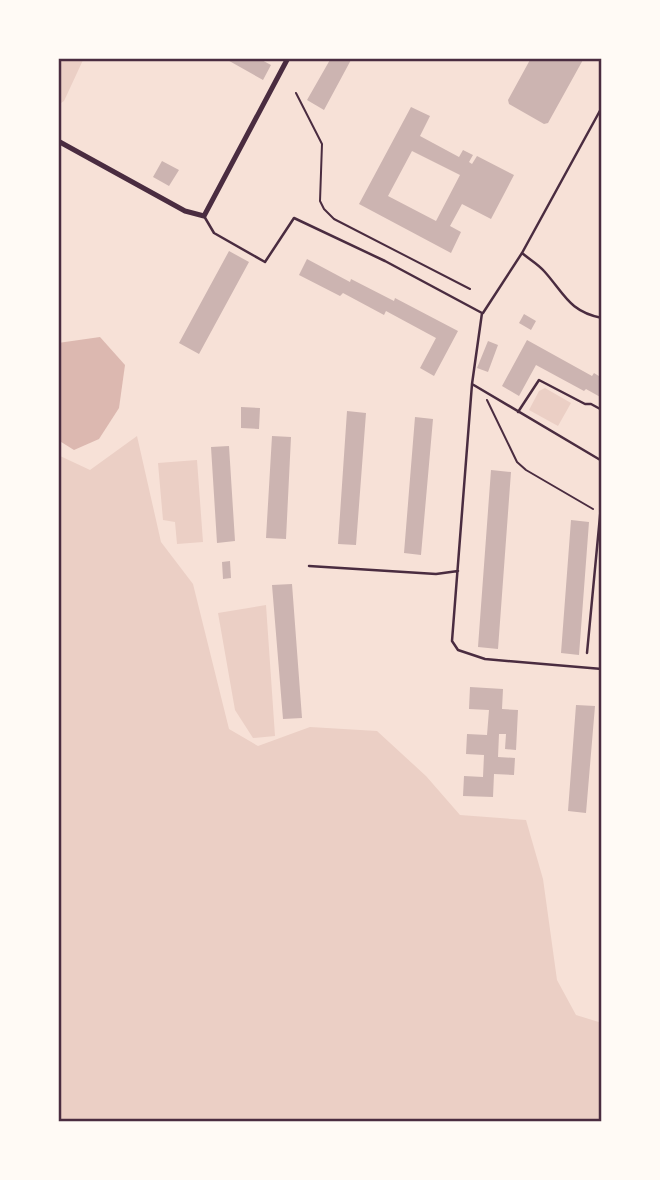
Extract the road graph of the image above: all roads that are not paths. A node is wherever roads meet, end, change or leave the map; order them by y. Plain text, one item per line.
1 (288, 58) edge
2 (602, 107) edge
3 (58, 141) edge
4 (204, 216) junction
5 (522, 254) junction
6 (482, 313) junction
7 (602, 318) edge
8 (472, 384) junction
9 (602, 410) edge
10 (518, 412) junction
11 (602, 461) edge
12 (602, 495) edge
13 (309, 566) dead end
14 (458, 571) junction
15 (587, 653) dead end
16 (602, 669) edge

1 - 4 street
2 - 5 lane
3 - 4 street
4 - 6 lane
5 - 6 lane
5 - 7 lane
6 - 8 lane
8 - 10 lane
8 - 14 lane
9 - 10 lane
10 - 11 lane
12 - 15 lane
13 - 14 lane
14 - 16 lane

